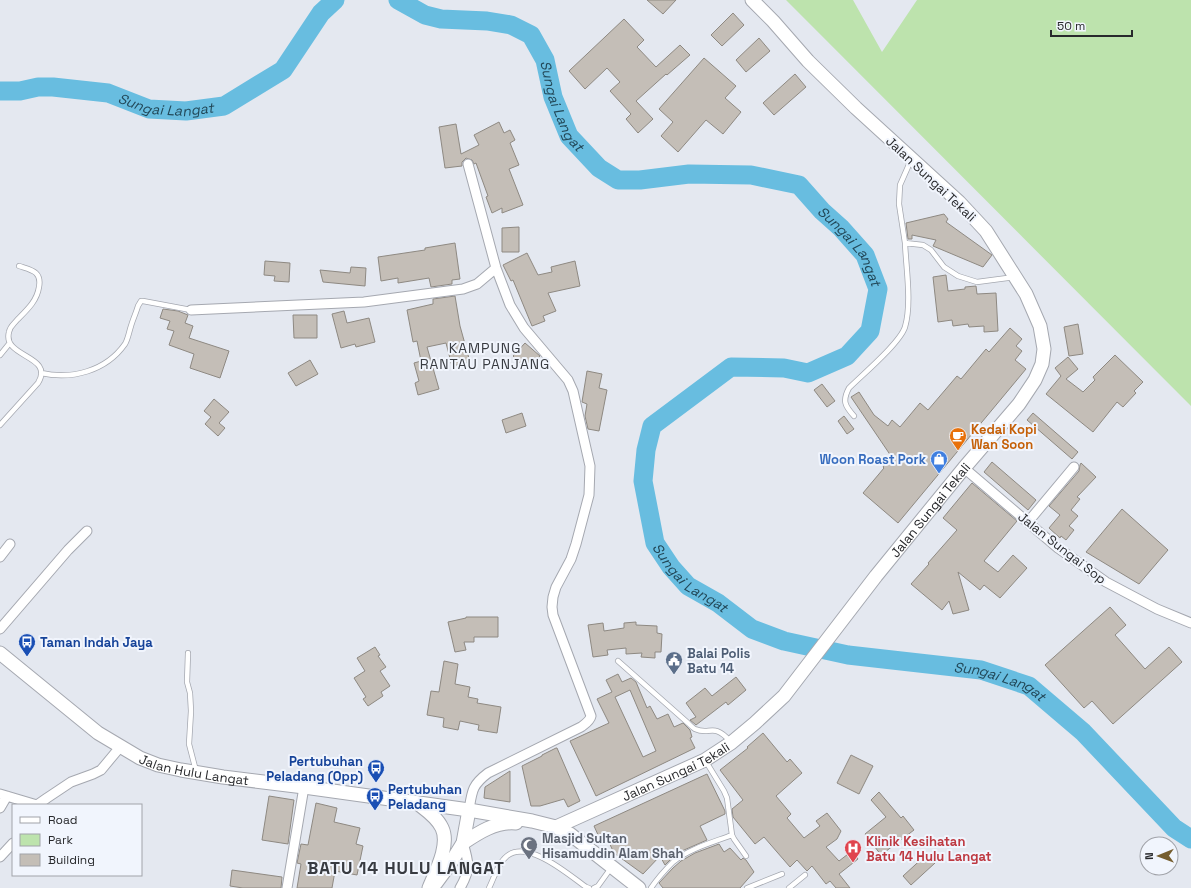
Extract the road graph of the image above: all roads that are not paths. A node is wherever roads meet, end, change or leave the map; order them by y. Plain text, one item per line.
1 (752, 0) edge
2 (911, 159) junction
3 (468, 164) dead end
4 (905, 243) junction
5 (19, 266) dead end
6 (496, 268) junction
7 (1016, 277) junction
8 (191, 310) joint
9 (9, 344) junction
10 (0, 354) edge
11 (41, 373) junction
12 (854, 416) dead end
13 (0, 425) edge
14 (1074, 467) dead end
15 (964, 468) junction
16 (1028, 522) junction
17 (87, 531) dead end
18 (10, 544) dead end
19 (0, 557) edge
20 (1191, 623) edge
21 (0, 629) edge
22 (0, 653) edge
23 (188, 653) dead end
24 (618, 661) dead end
25 (731, 743) junction
26 (120, 746) junction
27 (705, 760) junction
28 (197, 772) junction
29 (304, 787) junction
30 (3, 795) edge
31 (417, 803) junction
32 (34, 804) edge
33 (38, 804) edge
34 (0, 808) edge
35 (469, 810) junction
36 (556, 827) junction
37 (732, 835) junction
38 (463, 843) junction
39 (12, 844) edge
40 (746, 856) dead end
41 (0, 857) edge
42 (612, 867) junction
43 (782, 874) dead end
44 (805, 875) dead end
45 (287, 888) edge
46 (431, 888) edge
47 (460, 888) edge
48 (489, 888) edge
49 (590, 888) edge
50 (594, 888) edge
51 (639, 888) edge
52 (651, 888) edge
53 (747, 888) edge
54 (789, 888) edge

1 - 2 street, Jalan Sungai Tekali
2 - 4 lane
2 - 7 street, Jalan Sungai Tekali
3 - 6 street
4 - 7 lane
4 - 12 lane
5 - 9 lane
6 - 8 street
6 - 35 street
7 - 15 street, Jalan Sungai Tekali
8 - 11 lane
9 - 10 lane
9 - 11 lane
11 - 13 lane
14 - 16 street
15 - 16 street, Jalan Sungai Sop
15 - 25 street, Jalan Sungai Tekali
16 - 20 street, Jalan Sungai Sop
17 - 21 street
18 - 19 street
22 - 26 street, Jalan Hulu Langat
23 - 28 lane
24 - 25 lane
25 - 27 street, Jalan Sungai Tekali
26 - 28 street, Jalan Hulu Langat
26 - 33 street
27 - 36 street, Jalan Sungai Tekali
27 - 37 lane
28 - 29 street, Jalan Hulu Langat
29 - 31 street, Jalan Hulu Langat
29 - 45 street
30 - 32 street
30 - 34 street
31 - 35 street, Jalan Hulu Langat
31 - 46 street
35 - 36 street, Jalan Hulu Langat
35 - 38 street
36 - 38 street
36 - 42 street, Jalan Hulu Langat
37 - 40 lane
37 - 52 lane
38 - 46 street
38 - 47 street
39 - 41 street
42 - 50 lane
42 - 51 street, Jalan Hulu Langat
43 - 53 lane
44 - 54 lane
48 - 49 lane

